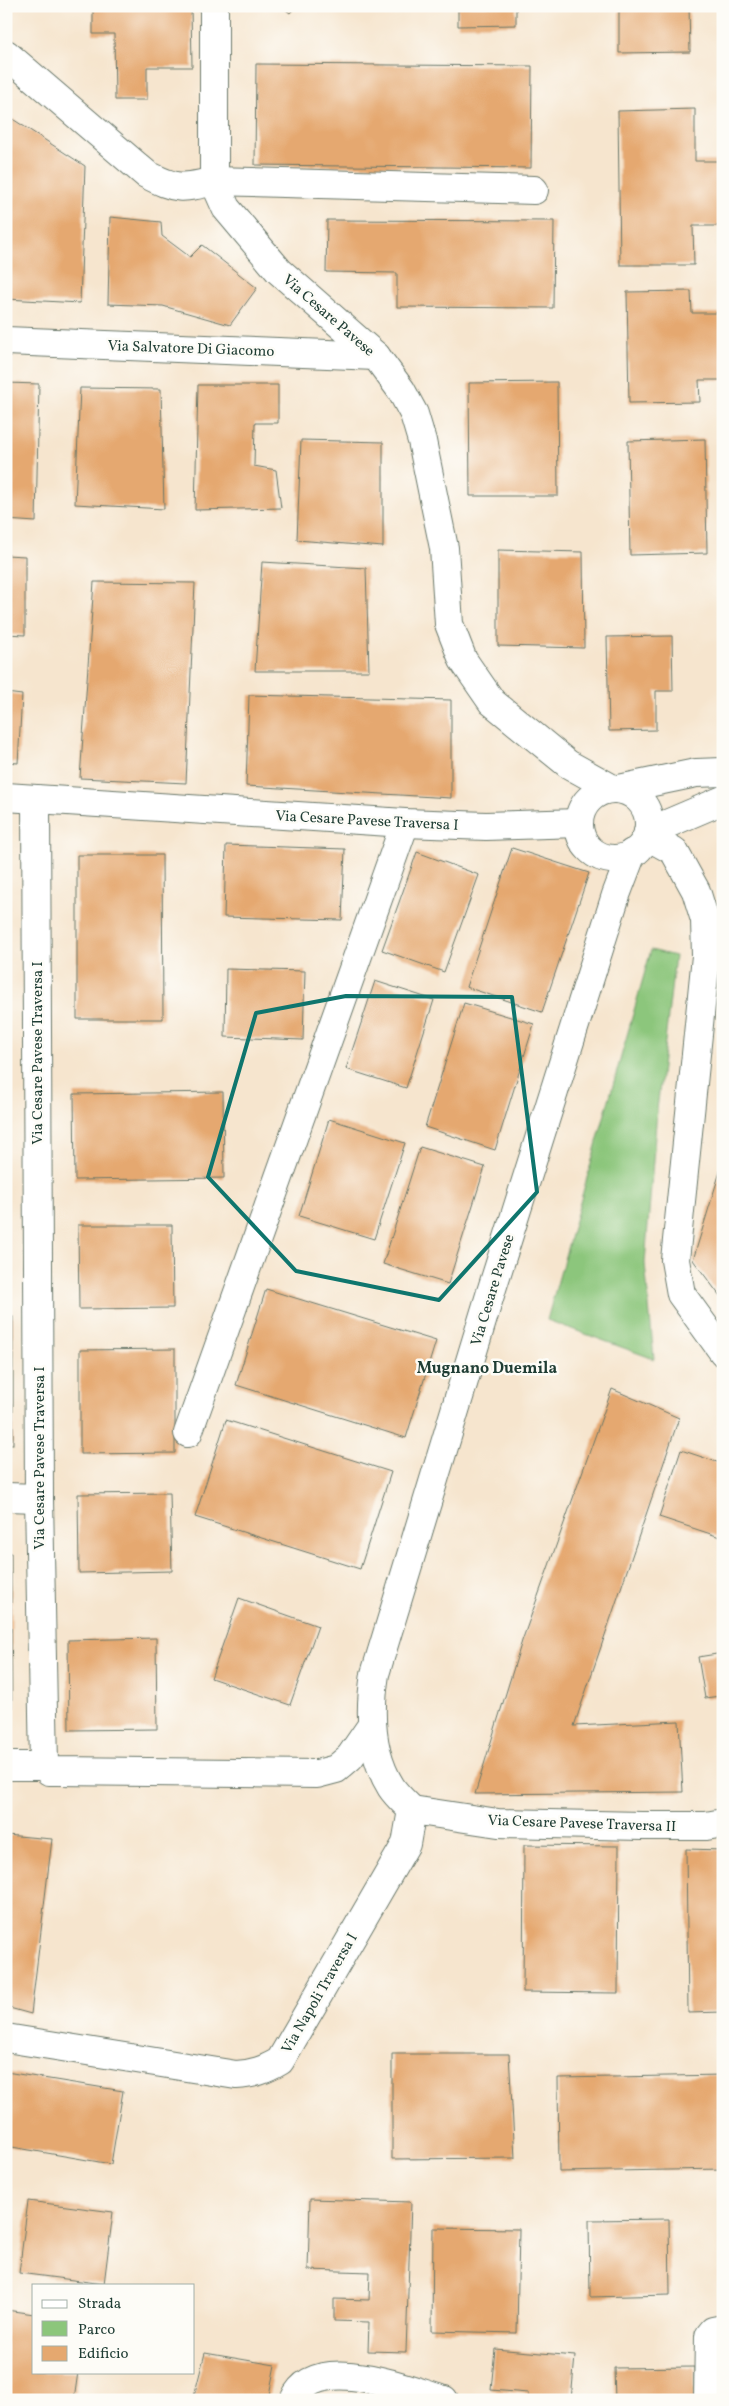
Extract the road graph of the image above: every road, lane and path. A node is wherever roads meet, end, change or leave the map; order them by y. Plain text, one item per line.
1 (214, 6) edge
2 (6, 54) edge
3 (214, 181) junction
4 (534, 190) dead end
5 (6, 341) edge
6 (376, 356) junction
7 (723, 772) edge
8 (616, 789) junction
9 (6, 796) edge
10 (36, 798) junction
11 (723, 800) edge
12 (405, 823) junction
13 (578, 823) junction
14 (642, 840) junction
15 (723, 1352) edge
16 (188, 1433) dead end
17 (6, 1496) edge
18 (38, 1498) junction
19 (372, 1725) junction
20 (6, 1766) edge
21 (44, 1766) junction
22 (412, 1810) junction
23 (723, 1823) edge
24 (6, 2038) edge
25 (723, 2330) edge
26 (294, 2400) edge
27 (444, 2400) edge
28 (708, 2400) edge

1 - 3 street
2 - 3 street
3 - 4 street
3 - 6 street, Via Cesare Pavese
5 - 6 street, Via Salvatore Di Giacomo
6 - 8 street, Via Cesare Pavese
7 - 8 street
8 - 13 street
8 - 14 street
9 - 10 street, Via Cesare Pavese Traversa I
10 - 12 street, Via Cesare Pavese Traversa I
10 - 18 street, Via Cesare Pavese Traversa I
11 - 14 street
12 - 13 street, Via Cesare Pavese Traversa I
12 - 16 street
13 - 14 street
14 - 15 street
14 - 19 street, Via Cesare Pavese
17 - 18 street
18 - 21 street, Via Cesare Pavese Traversa I
19 - 21 street
19 - 22 street, Via Cesare Pavese
20 - 21 street
22 - 23 street, Via Cesare Pavese Traversa II
22 - 24 street, Via Napoli Traversa I
25 - 28 street
26 - 27 street

